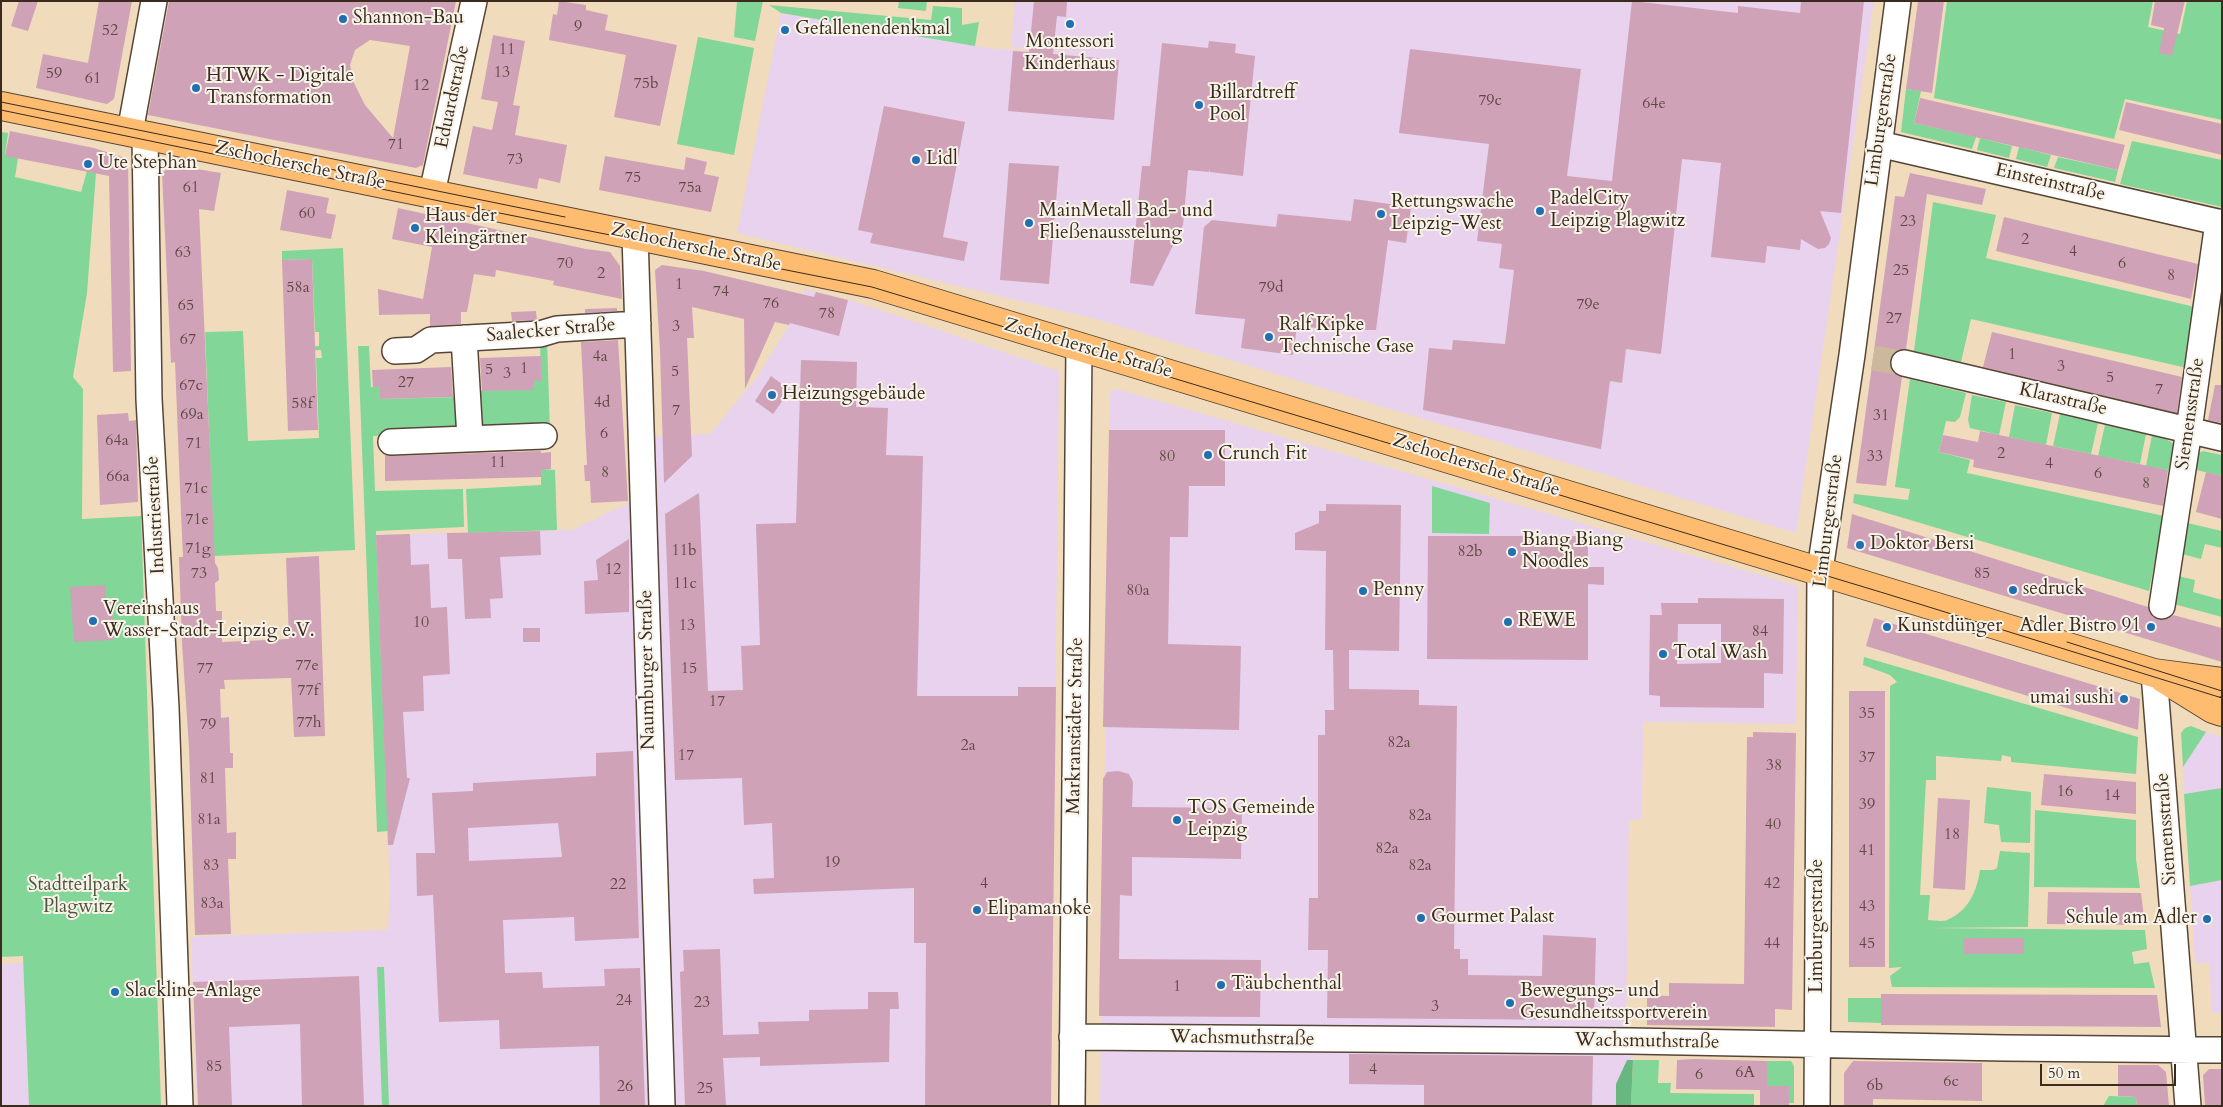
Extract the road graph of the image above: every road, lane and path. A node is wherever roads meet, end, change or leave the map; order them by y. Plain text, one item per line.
1 (154, 1) edge
2 (474, 1) edge
3 (1898, 1) edge
4 (8, 107) edge
5 (138, 133) junction
6 (1879, 144) junction
7 (432, 193) junction
8 (2220, 222) edge
9 (635, 235) junction
10 (638, 324) junction
11 (464, 338) junction
12 (1079, 346) junction
13 (395, 351) dead end
14 (1904, 363) tunnel mouth
15 (2189, 430) junction
16 (544, 436) dead end
17 (470, 438) junction
18 (2222, 438) edge
19 (391, 442) dead end
20 (1820, 570) junction
21 (2162, 606) dead end
22 (2154, 673) junction
23 (2222, 682) edge
24 (2222, 712) edge
25 (1072, 1037) junction
26 (1817, 1044) junction
27 (2184, 1050) junction
28 (2222, 1050) edge
29 (180, 1106) edge
30 (662, 1106) edge
31 (1072, 1106) edge
32 (1817, 1106) edge
33 (2188, 1106) edge

1 - 5 street, Industriestraße
2 - 7 street, Eduardstraße
3 - 6 street, Limburgerstraße
4 - 5 main road, Zschochersche Straße
5 - 7 main road, Zschochersche Straße
5 - 29 street, Industriestraße
6 - 8 street, Einsteinstraße
6 - 20 street, Limburgerstraße
7 - 9 main road, Zschochersche Straße
8 - 15 street, Siemensstraße
9 - 10 street, Naumburger Straße
9 - 12 main road, Zschochersche Straße
10 - 11 street, Saalecker Straße
10 - 30 street, Naumburger Straße
11 - 13 street, Saalecker Straße
11 - 17 street, Saalecker Straße
12 - 20 main road, Zschochersche Straße
12 - 25 street, Markranstädter Straße
14 - 15 street, Klarastraße
15 - 18 street, Klarastraße
15 - 21 street, Siemensstraße
16 - 17 street
17 - 19 street
20 - 22 main road, Zschochersche Straße
20 - 26 street, Limburgerstraße
22 - 23 main road, Zschochersche Straße
22 - 24 main road, Zschochersche Straße
22 - 27 street, Siemensstraße
25 - 26 street, Wachsmuthstraße
25 - 31 street, Markranstädter Straße
26 - 27 street, Wachsmuthstraße
26 - 32 street, Limburgerstraße
27 - 28 street, Wachsmuthstraße
27 - 33 street, Siemensstraße

